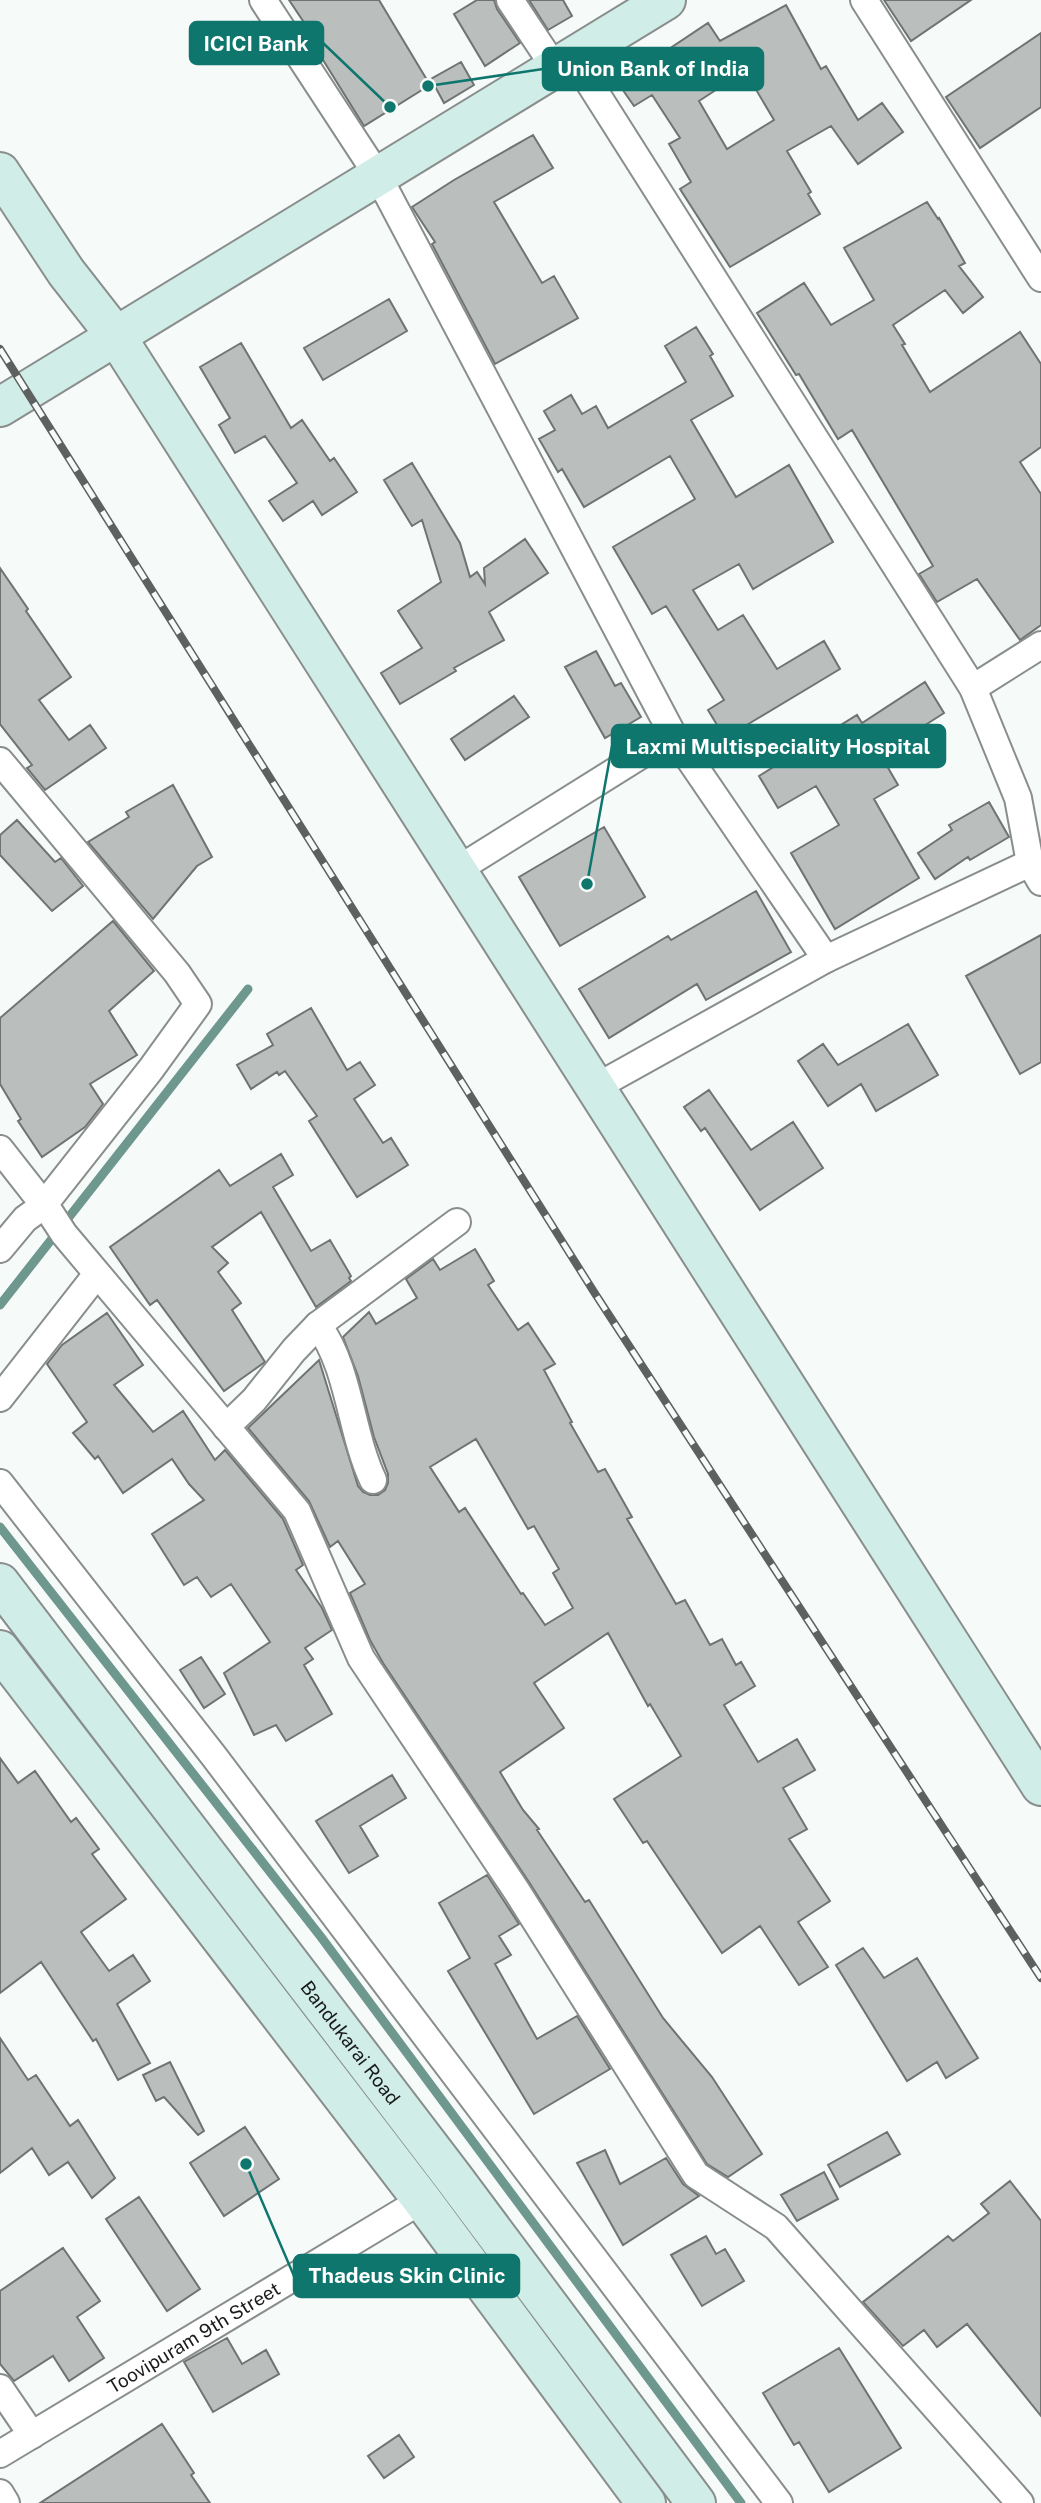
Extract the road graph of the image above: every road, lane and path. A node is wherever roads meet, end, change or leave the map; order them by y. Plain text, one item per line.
1 (263, 0) edge
2 (510, 0) edge
3 (666, 0) edge
4 (864, 0) edge
5 (564, 63) junction
6 (0, 173) edge
7 (378, 176) junction
8 (1041, 278) edge
9 (116, 336) junction
10 (0, 407) edge
11 (1041, 645) edge
12 (973, 688) junction
13 (673, 735) junction
14 (0, 761) edge
15 (457, 870) junction
16 (1036, 873) edge
17 (826, 959) junction
18 (596, 1087) junction
19 (0, 1149) edge
20 (53, 1218) junction
21 (457, 1222) dead end
22 (0, 1249) edge
23 (97, 1274) junction
24 (318, 1325) junction
25 (0, 1398) edge
26 (226, 1427) junction
27 (373, 1480) dead end
28 (0, 1483) edge
29 (0, 1583) edge
30 (0, 1650) edge
31 (1041, 1786) edge
32 (422, 2200) junction
33 (0, 2388) edge
34 (32, 2435) junction
35 (0, 2454) edge
36 (0, 2493) edge
37 (6, 2503) edge
38 (646, 2503) edge
39 (696, 2503) edge
40 (779, 2503) edge
41 (1020, 2503) edge

1 - 7 street
2 - 5 street
3 - 5 main road
4 - 8 street
5 - 7 main road
5 - 12 street
6 - 9 main road
7 - 9 main road
7 - 13 street
9 - 10 main road
9 - 15 main road
11 - 12 street
12 - 16 street
13 - 15 street
13 - 17 street
14 - 20 street
15 - 18 main road
16 - 17 street
17 - 18 street
18 - 31 main road
19 - 20 street
20 - 22 street
20 - 23 street
21 - 24 street
23 - 25 street
23 - 26 street
24 - 26 street
24 - 27 street
26 - 41 street
28 - 40 street
29 - 39 main road, Bandukarai Road
30 - 32 main road, Bandukarai Road
32 - 34 street, Toovipuram 9th Street
32 - 38 main road, Bandukarai Road
33 - 34 street
34 - 35 street, Toovipuram 9th Street
36 - 37 street

